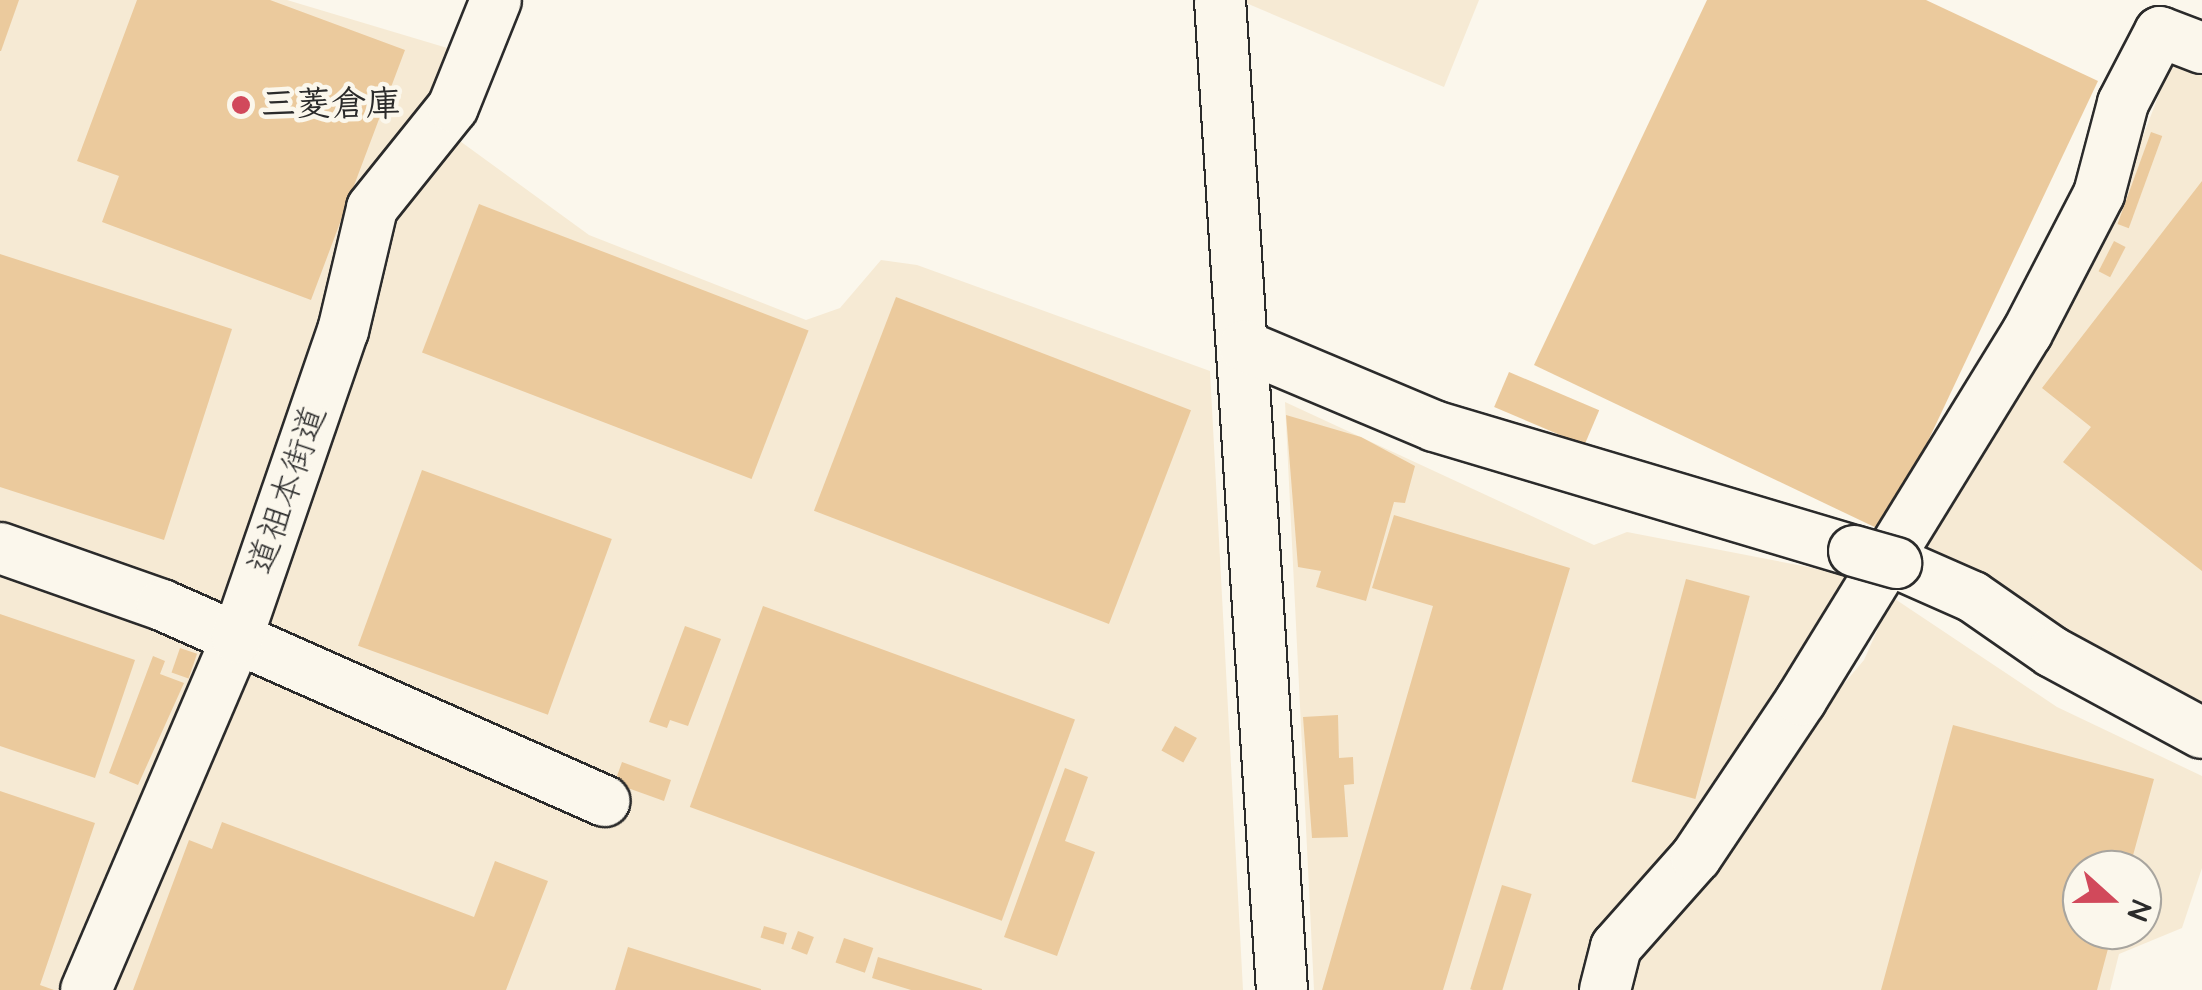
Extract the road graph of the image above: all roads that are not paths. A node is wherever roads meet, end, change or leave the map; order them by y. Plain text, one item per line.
1 (496, 0) edge
2 (1220, 0) edge
3 (2202, 48) edge
4 (1244, 346) junction
5 (0, 548) edge
6 (237, 638) junction
7 (2202, 733) edge
8 (604, 801) dead end
9 (86, 990) edge
10 (1282, 990) edge
11 (1604, 990) edge

1 - 6 street, 道祖本街道
2 - 4 street
3 - 11 street
4 - 7 street
4 - 10 street
5 - 6 street
6 - 8 street
6 - 9 street, 道祖本街道

